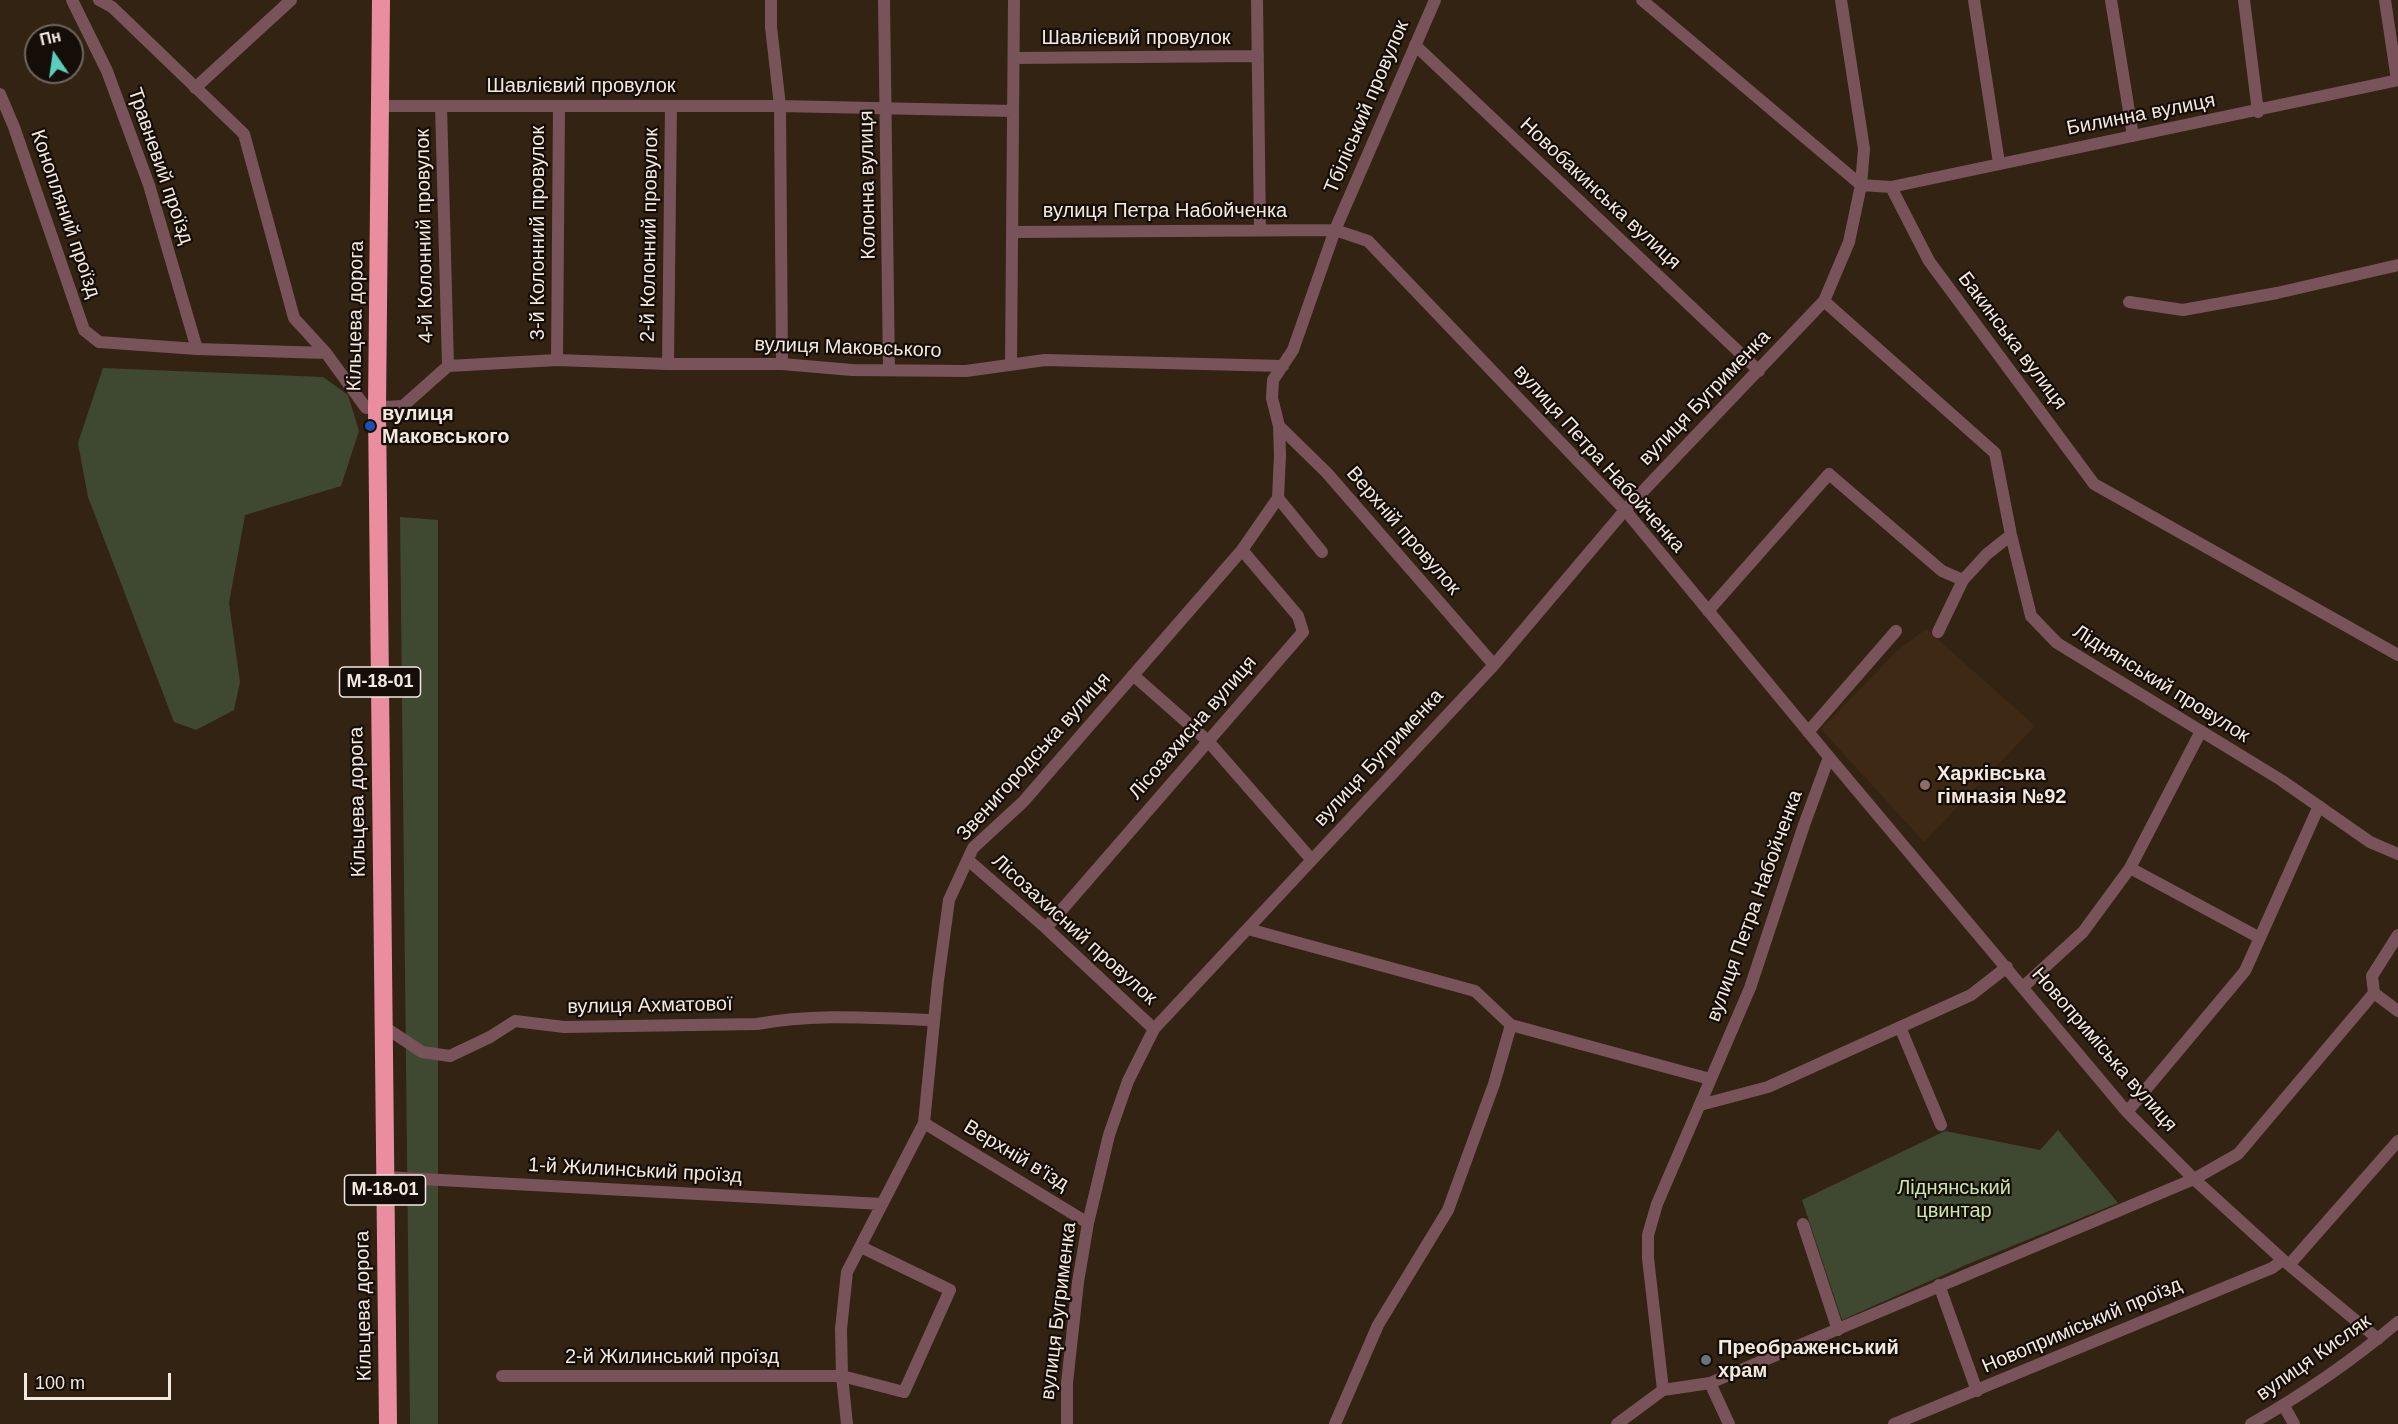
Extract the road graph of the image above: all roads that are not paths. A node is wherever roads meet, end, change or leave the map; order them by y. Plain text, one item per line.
1 (72, 0) edge
2 (99, 0) edge
3 (291, 0) edge
4 (381, 0) edge
5 (771, 0) edge
6 (884, 0) edge
7 (1014, 0) edge
8 (1257, 0) edge
9 (1435, 0) edge
10 (1642, 0) edge
11 (1841, 0) edge
12 (1974, 0) edge
13 (2111, 0) edge
14 (2244, 0) edge
15 (2385, 0) edge
16 (1415, 45) junction
17 (1258, 56) junction
18 (1014, 58) junction
19 (2397, 80) edge
20 (195, 88) junction
21 (0, 94) edge
22 (382, 106) junction
23 (441, 106) junction
24 (559, 106) junction
25 (671, 106) junction
26 (780, 106) junction
27 (886, 108) junction
28 (1013, 111) junction
29 (2258, 112) junction
30 (2133, 136) junction
31 (1999, 163) junction
32 (1861, 185) junction
33 (1891, 187) junction
34 (1260, 230) junction
35 (1335, 230) junction
36 (1013, 232) junction
37 (2398, 265) edge
38 (1824, 301) junction
39 (2129, 302) dead end
40 (197, 349) junction
41 (326, 353) junction
42 (557, 360) junction
43 (668, 364) junction
44 (782, 364) junction
45 (1011, 365) junction
46 (447, 366) junction
47 (1282, 366) junction
48 (889, 370) junction
49 (1759, 371) junction
50 (377, 409) junction
51 (1279, 426) junction
52 (1278, 498) junction
53 (1625, 510) junction
54 (2011, 535) junction
55 (1242, 550) junction
56 (1322, 552) dead end
57 (1963, 580) junction
58 (1708, 611) junction
59 (1896, 632) dead end
60 (1938, 632) dead end
61 (2398, 656) edge
62 (1494, 665) junction
63 (1133, 675) junction
64 (2201, 731) junction
65 (1808, 732) junction
66 (1208, 741) junction
67 (1829, 758) junction
68 (2319, 806) junction
69 (2398, 854) edge
70 (1311, 859) junction
71 (968, 860) junction
72 (2130, 868) junction
73 (1046, 928) junction
74 (1248, 929) junction
75 (2398, 934) edge
76 (2260, 938) junction
77 (2007, 967) junction
78 (2023, 987) junction
79 (2374, 993) junction
80 (2398, 1011) edge
81 (934, 1020) junction
82 (1511, 1025) junction
83 (383, 1026) junction
84 (1900, 1027) junction
85 (1154, 1029) junction
86 (1710, 1079) junction
87 (1700, 1105) junction
88 (2127, 1112) junction
89 (924, 1123) junction
90 (1941, 1125) dead end
91 (2398, 1141) edge
92 (385, 1177) junction
93 (2194, 1179) junction
94 (882, 1204) junction
95 (1088, 1223) junction
96 (1803, 1224) dead end
97 (861, 1246) junction
98 (2286, 1262) junction
99 (1940, 1285) junction
100 (2398, 1322) edge
101 (1838, 1330) junction
102 (2378, 1339) junction
103 (502, 1376) dead end
104 (842, 1376) junction
105 (1710, 1383) junction
106 (1663, 1390) junction
107 (1977, 1391) junction
108 (2284, 1406) junction
109 (388, 1424) edge
110 (847, 1424) edge
111 (1067, 1424) edge
112 (1335, 1424) edge
113 (1617, 1424) edge
114 (1729, 1424) edge
115 (1894, 1424) edge
116 (2251, 1424) edge
117 (2294, 1424) edge

1 - 40 street, Травневий проїзд
2 - 20 street
3 - 20 street
4 - 22 highway, Кільцева дорога / М-18-01
5 - 26 street
6 - 27 street, Колонна вулиця
7 - 18 street
8 - 17 street
9 - 16 street, Тбіліський провулок
10 - 32 street
11 - 32 street, вулиця Бугрименка
12 - 31 street
13 - 30 street
14 - 29 street
15 - 19 street
16 - 35 street, Тбіліський провулок
16 - 49 street, Новобакинська вулиця
17 - 18 street, Шавлієвий провулок
17 - 34 street
18 - 28 street
19 - 29 street, Билинна вулиця
20 - 41 street
21 - 40 street, Конопляний проїзд
22 - 23 street, Шавлієвий провулок
22 - 50 highway, Кільцева дорога / М-18-01
23 - 24 street, Шавлієвий провулок
23 - 46 street, 4-й Колонний провулок
24 - 25 street, Шавлієвий провулок
24 - 42 street, 3-й Колонний провулок
25 - 26 street, Шавлієвий провулок
25 - 43 street, 2-й Колонний провулок
26 - 27 street, Шавлієвий провулок
26 - 44 street
27 - 28 street, Шавлієвий провулок
27 - 48 street, Колонна вулиця
28 - 36 street
29 - 30 street, Билинна вулиця
30 - 31 street, Билинна вулиця
31 - 33 street, Билинна вулиця
32 - 33 street
32 - 38 street, вулиця Бугрименка
33 - 61 street, Бакинська вулиця
34 - 35 street, вулиця Петра Набойченка
34 - 36 street, вулиця Петра Набойченка
35 - 47 street
35 - 53 street, вулиця Петра Набойченка
36 - 45 street
37 - 39 street
38 - 49 street, вулиця Бугрименка
38 - 54 street, Ліднянський провулок
40 - 41 street
41 - 50 street
42 - 43 street, вулиця Маковського
42 - 46 street, вулиця Маковського
43 - 44 street, вулиця Маковського
44 - 48 street, вулиця Маковського
45 - 47 street, вулиця Маковського
45 - 48 street, вулиця Маковського
46 - 50 street
47 - 51 street
49 - 53 street, вулиця Бугрименка
50 - 83 highway, Кільцева дорога / М-18-01
51 - 52 street
51 - 62 street, Верхній провулок
52 - 55 street, Звенигородська вулиця
52 - 56 street
53 - 58 street, вулиця Петра Набойченка
53 - 62 street, вулиця Бугрименка
54 - 57 street
54 - 64 street, Ліднянський провулок
55 - 63 street, Звенигородська вулиця
55 - 66 street, Лісозахисна вулиця
57 - 58 street
57 - 60 street
58 - 65 street, вулиця Петра Набойченка
59 - 65 street
62 - 70 street, вулиця Бугрименка
63 - 66 street
63 - 71 street, Звенигородська вулиця
64 - 68 street, Ліднянський провулок
64 - 72 street
65 - 67 street, вулиця Петра Набойченка
66 - 70 street
66 - 73 street, Лісозахисна вулиця
67 - 77 street, Новоприміська вулиця
67 - 86 street, вулиця Петра Набойченка
68 - 69 street, Ліднянський провулок
68 - 76 street
70 - 74 street, вулиця Бугрименка
71 - 73 street, Лісозахисний провулок
71 - 81 street, Звенигородська вулиця
72 - 76 street
72 - 78 street
73 - 85 street, Лісозахисний провулок
74 - 82 street
74 - 85 street, вулиця Бугрименка
75 - 79 street
76 - 88 street
77 - 78 street, Новоприміська вулиця
77 - 84 street
78 - 88 street, Новоприміська вулиця
79 - 80 street
79 - 93 street
81 - 83 street, вулиця Ахматової
81 - 89 street, Звенигородська вулиця
82 - 86 street
82 - 112 street
83 - 92 highway, Кільцева дорога / М-18-01
84 - 87 street
84 - 90 street
85 - 95 street, вулиця Бугрименка
86 - 87 street, вулиця Петра Набойченка
87 - 106 street, вулиця Петра Набойченка
88 - 93 street, Новоприміська вулиця
89 - 94 street, Звенигородська вулиця
89 - 95 street, Верхній в'їзд
91 - 98 street, Новоприміський проїзд
92 - 94 street, 1-й Жилинський проїзд
92 - 109 highway, Кільцева дорога / М-18-01
93 - 98 street, Новоприміська вулиця
93 - 99 street
94 - 97 street, Звенигородська вулиця
95 - 111 street, вулиця Бугрименка
96 - 101 street
97 - 104 street, Звенигородська вулиця
97 - 104 street, 2-й Жилинський проїзд
98 - 102 street, Новоприміська вулиця
98 - 107 street, Новоприміський проїзд
99 - 101 street
99 - 107 street
100 - 102 street, вулиця Кисляк
101 - 105 street
102 - 108 street, вулиця Кисляк
103 - 104 street, 2-й Жилинський проїзд
104 - 110 street, Звенигородська вулиця
105 - 106 street
105 - 114 street
106 - 113 street
107 - 115 street, Новоприміський проїзд
108 - 116 street, вулиця Кисляк
108 - 117 street

